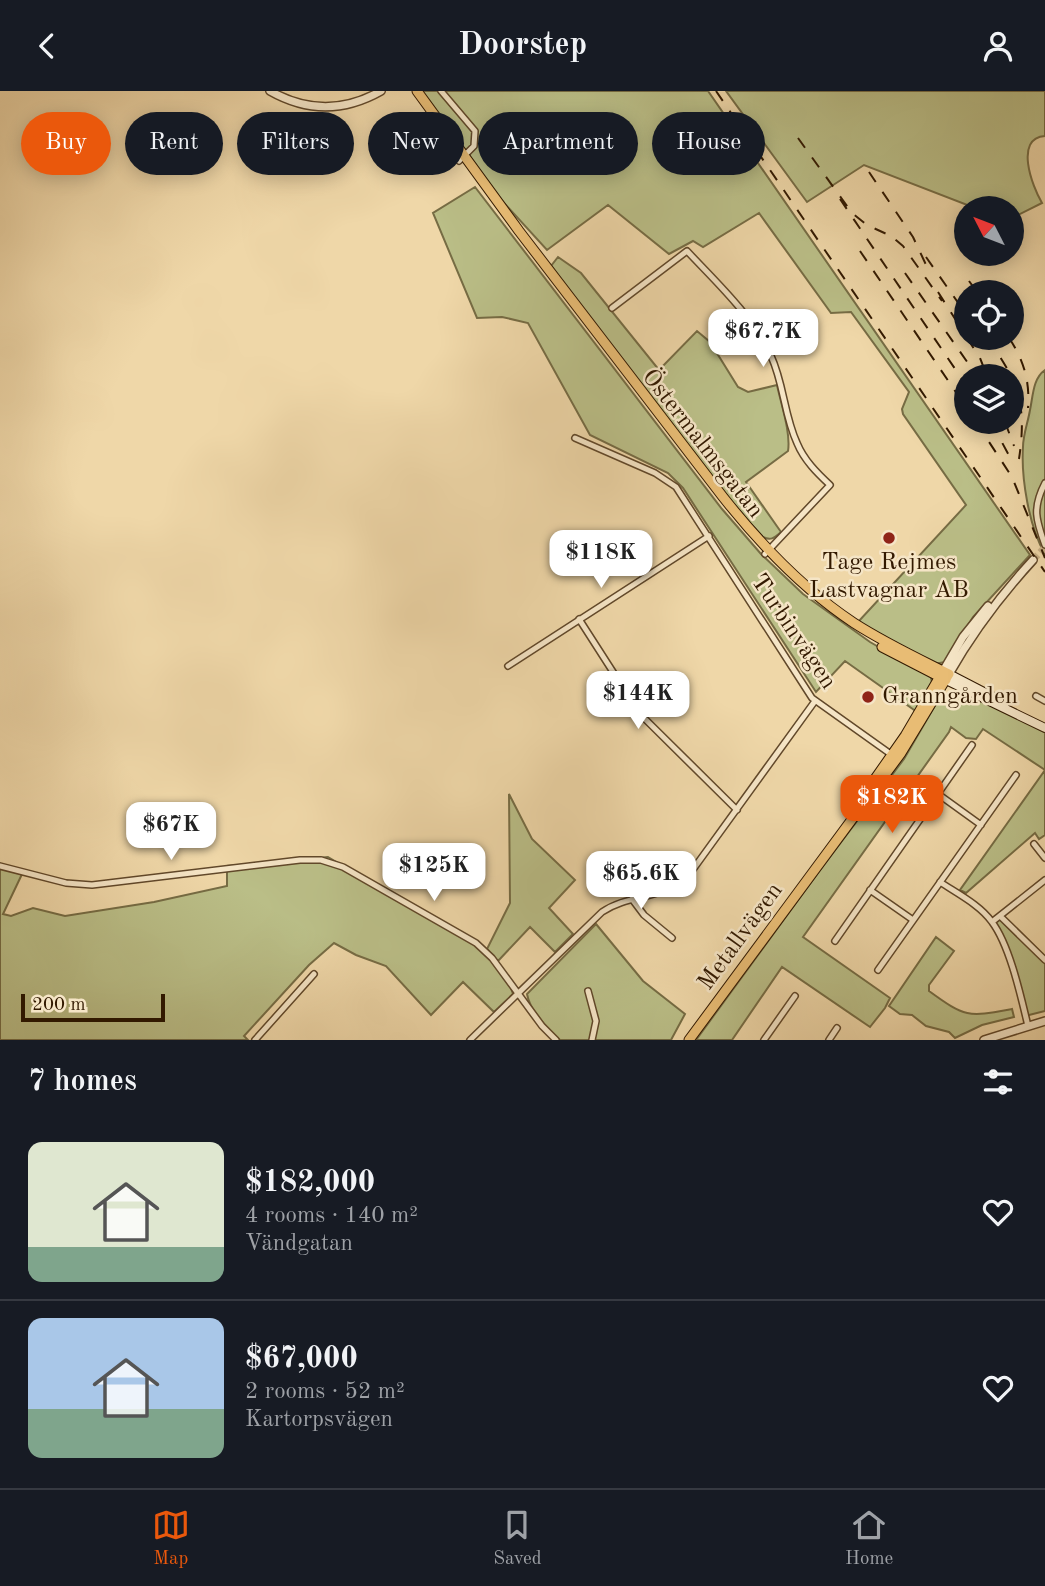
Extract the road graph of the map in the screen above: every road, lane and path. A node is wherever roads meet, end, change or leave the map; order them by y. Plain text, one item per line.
1 (270, 91) edge
2 (381, 91) edge
3 (410, 91) edge
4 (417, 91) edge
5 (441, 91) edge
6 (426, 112) edge
7 (431, 112) edge
8 (459, 112) edge
9 (464, 118) edge
10 (464, 157) edge
11 (464, 162) edge
12 (612, 308) dead end
13 (575, 437) dead end
14 (1045, 484) edge
15 (709, 537) junction
16 (1045, 545) edge
17 (767, 552) junction
18 (1033, 560) tunnel mouth
19 (579, 619) junction
20 (508, 666) dead end
21 (944, 676) junction
22 (1036, 696) dead end
23 (815, 701) junction
24 (1045, 701) edge
25 (1045, 726) edge
26 (972, 745) dead end
27 (895, 757) junction
28 (1016, 775) dead end
29 (938, 794) junction
30 (737, 810) junction
31 (981, 825) junction
32 (1034, 845) dead end
33 (1045, 858) edge
34 (0, 866) edge
35 (1045, 880) edge
36 (940, 881) junction
37 (870, 890) junction
38 (632, 899) junction
39 (1000, 916) junction
40 (913, 920) junction
41 (992, 922) junction
42 (671, 938) dead end
43 (835, 941) dead end
44 (1045, 960) edge
45 (878, 970) dead end
46 (314, 974) dead end
47 (589, 991) dead end
48 (519, 994) junction
49 (795, 996) dead end
50 (1045, 1021) edge
51 (1028, 1026) junction
52 (838, 1028) dead end
53 (259, 1039) edge
54 (470, 1040) edge
55 (556, 1040) edge
56 (592, 1040) edge
57 (689, 1040) edge
58 (764, 1040) edge
59 (829, 1040) edge
60 (984, 1040) edge

1 - 2 street
3 - 6 main road, Östermalmsgatan
4 - 7 main road, Östermalmsgatan
5 - 8 street
9 - 10 street
11 - 17 main road, Östermalmsgatan
12 - 17 street
13 - 15 street, Turbinvägen
14 - 16 street
15 - 19 street
15 - 23 street, Turbinvägen
17 - 21 main road, Östermalmsgatan
18 - 21 street
19 - 20 street
19 - 30 street
21 - 25 main road, Östermalmsgatan
21 - 27 main road, Metallvägen
22 - 24 street
23 - 27 street, Turbinvägen
23 - 30 street
26 - 29 street
27 - 57 main road, Metallvägen
28 - 31 street
29 - 31 street
29 - 37 street
30 - 38 street
31 - 36 street
32 - 33 street
34 - 48 street
35 - 39 street
36 - 40 street
36 - 41 street
37 - 40 street
37 - 43 street
38 - 42 street
38 - 48 street
39 - 41 street
39 - 44 street
40 - 45 street
41 - 51 street
46 - 53 street
47 - 56 street
48 - 54 street
48 - 55 street
49 - 58 street
50 - 51 street
51 - 60 street
52 - 59 street

